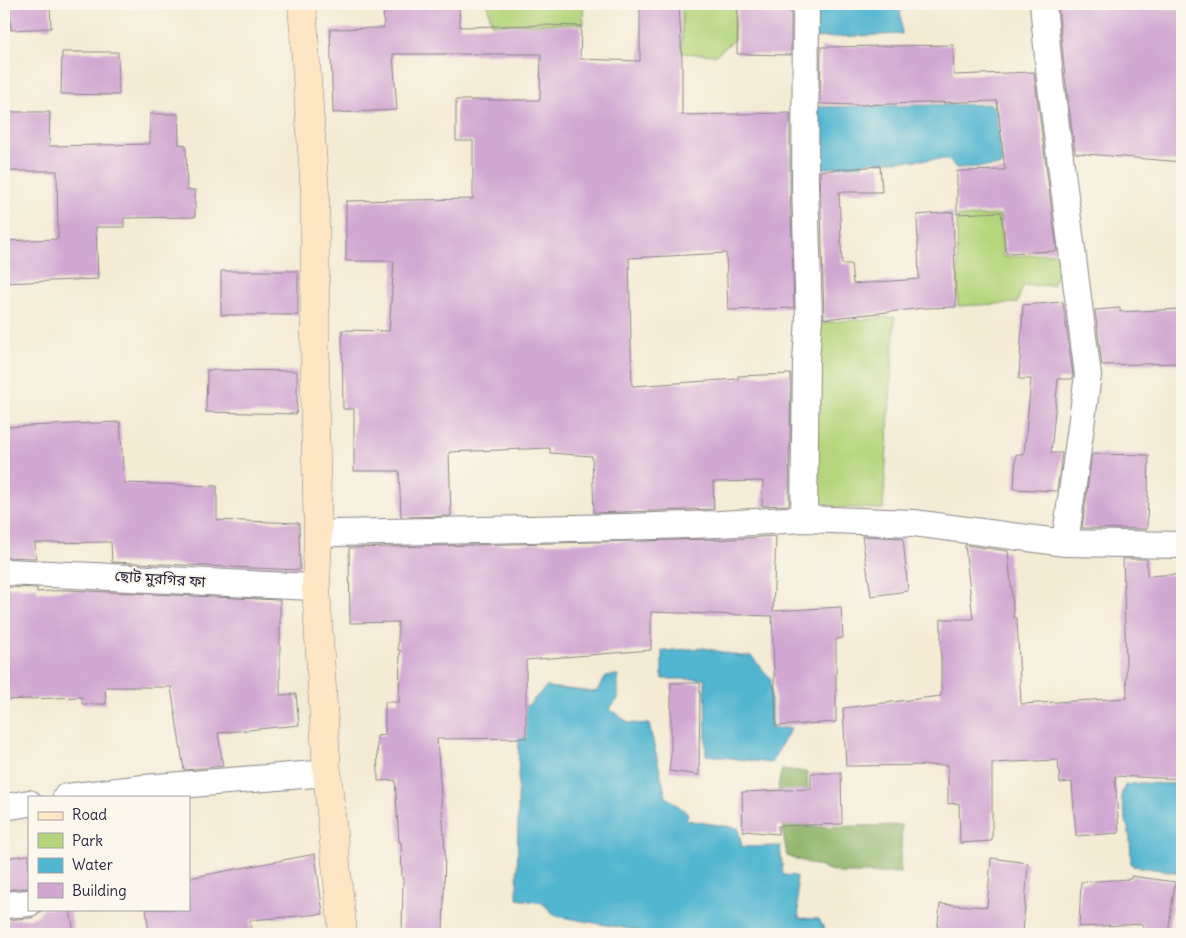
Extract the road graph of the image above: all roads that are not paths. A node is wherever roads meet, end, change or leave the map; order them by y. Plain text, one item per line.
1 (302, 4) edge
2 (806, 4) edge
3 (1043, 4) edge
4 (804, 519) junction
5 (318, 536) junction
6 (1066, 543) junction
7 (1182, 545) edge
8 (4, 572) edge
9 (316, 587) junction
10 (327, 773) junction
11 (77, 796) edge
12 (28, 903) edge
13 (4, 905) edge
14 (342, 934) edge

1 - 5 street
2 - 4 street
3 - 6 street
4 - 5 street
4 - 6 street
5 - 9 street
6 - 7 street
8 - 9 street, ছোট মুরগির ফা
9 - 10 street
10 - 11 street
10 - 14 street
12 - 13 street

